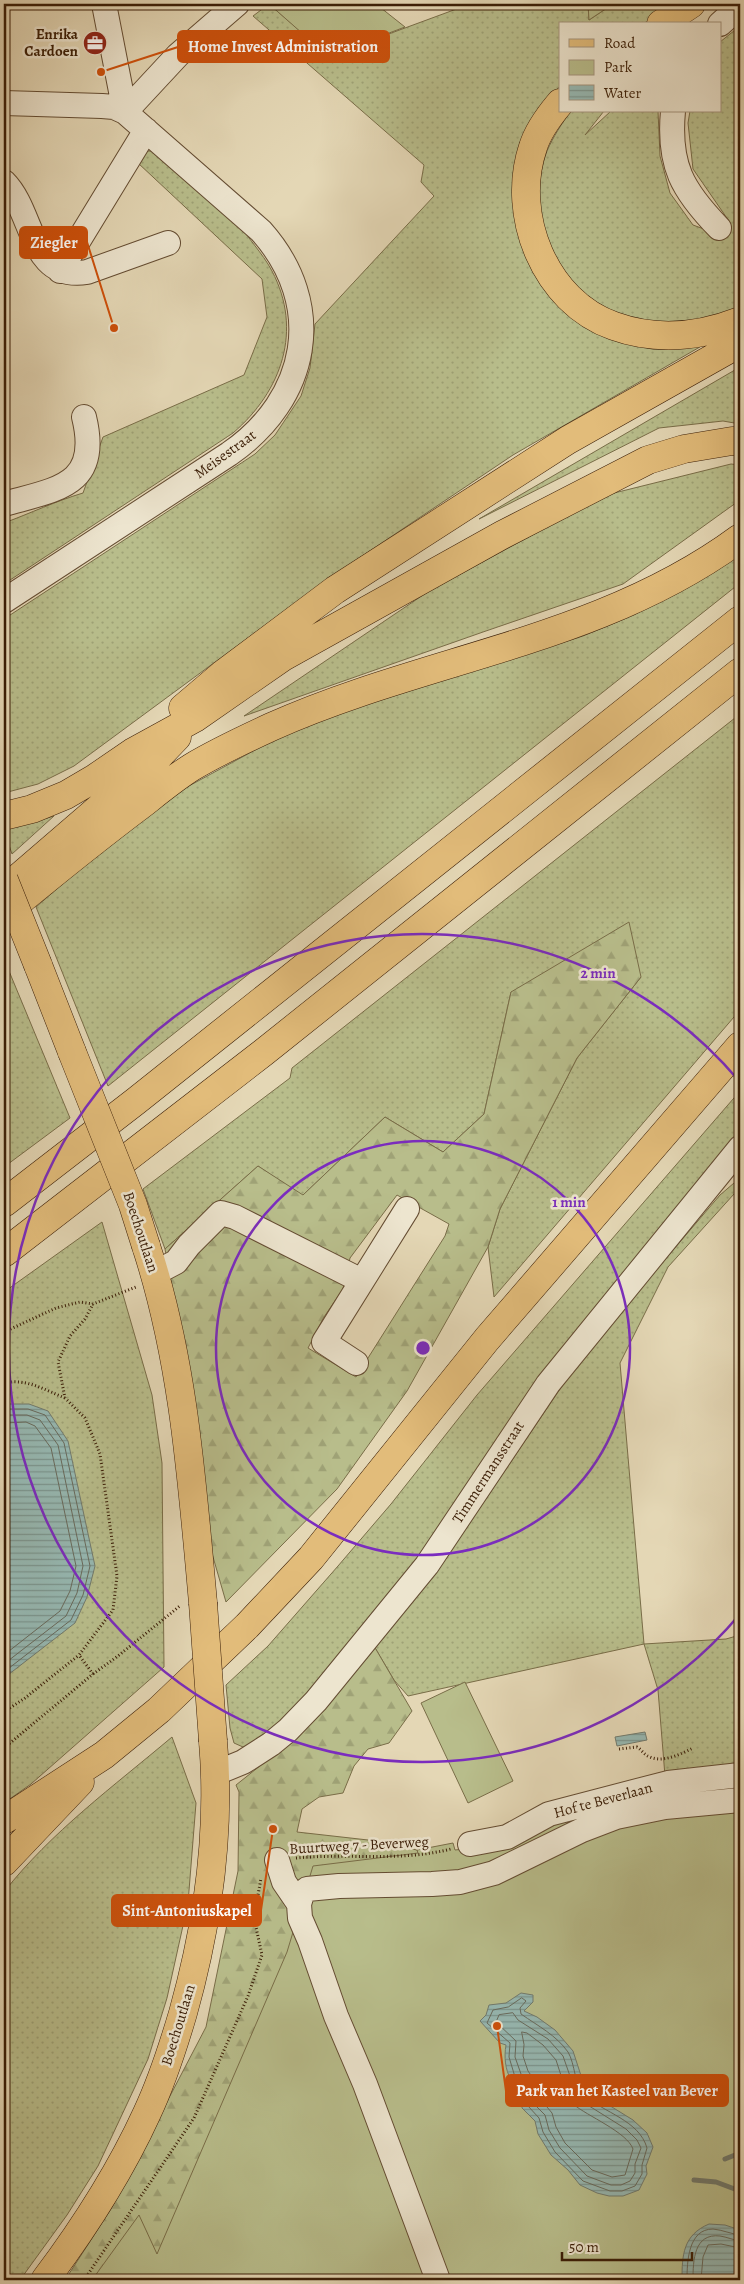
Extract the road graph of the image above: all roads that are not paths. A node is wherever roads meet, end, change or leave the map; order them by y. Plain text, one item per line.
1 (104, 4) edge
2 (237, 4) edge
3 (691, 4) edge
4 (740, 6) edge
5 (665, 22) edge
6 (722, 22) edge
7 (559, 103) edge
8 (4, 104) edge
9 (126, 112) junction
10 (673, 112) edge
11 (146, 130) junction
12 (4, 182) edge
13 (719, 228) dead end
14 (168, 243) dead end
15 (60, 271) junction
16 (740, 321) edge
17 (740, 343) edge
18 (84, 417) dead end
19 (740, 442) edge
20 (4, 504) edge
21 (740, 538) edge
22 (4, 601) edge
23 (740, 620) edge
24 (740, 672) edge
25 (195, 718) junction
26 (133, 752) junction
27 (4, 816) edge
28 (4, 880) edge
29 (4, 890) edge
30 (4, 914) edge
31 (740, 1046) edge
32 (740, 1148) edge
33 (4, 1203) edge
34 (406, 1209) dead end
35 (4, 1253) edge
36 (147, 1279) junction
37 (362, 1281) junction
38 (356, 1363) dead end
39 (104, 1756) junction
40 (216, 1773) junction
41 (740, 1774) edge
42 (740, 1800) edge
43 (4, 1820) edge
44 (470, 1844) road end
45 (277, 1860) road end
46 (4, 1862) edge
47 (299, 1904) junction
48 (46, 2280) edge
49 (438, 2280) edge

1 - 9 street
2 - 9 street
3 - 5 main road
4 - 6 street
7 - 16 main road
8 - 9 street
9 - 11 street, Meisestraat
10 - 13 street
11 - 15 street
11 - 22 street, Meisestraat
12 - 15 street
14 - 15 street
17 - 26 main road
18 - 20 street
19 - 25 main road
21 - 30 main road
23 - 33 main road
24 - 35 main road
25 - 26 main road
25 - 29 main road
26 - 27 main road
28 - 36 main road, Boechoutlaan, bridge
31 - 39 main road
32 - 40 street, Timmermansstraat
34 - 37 street
36 - 37 street
36 - 40 main road, Boechoutlaan, bridge
37 - 38 street
39 - 43 main road
39 - 46 main road
40 - 48 main road, Boechoutlaan
41 - 44 street, Hof te Beverlaan
42 - 47 street
45 - 47 street
47 - 49 street

